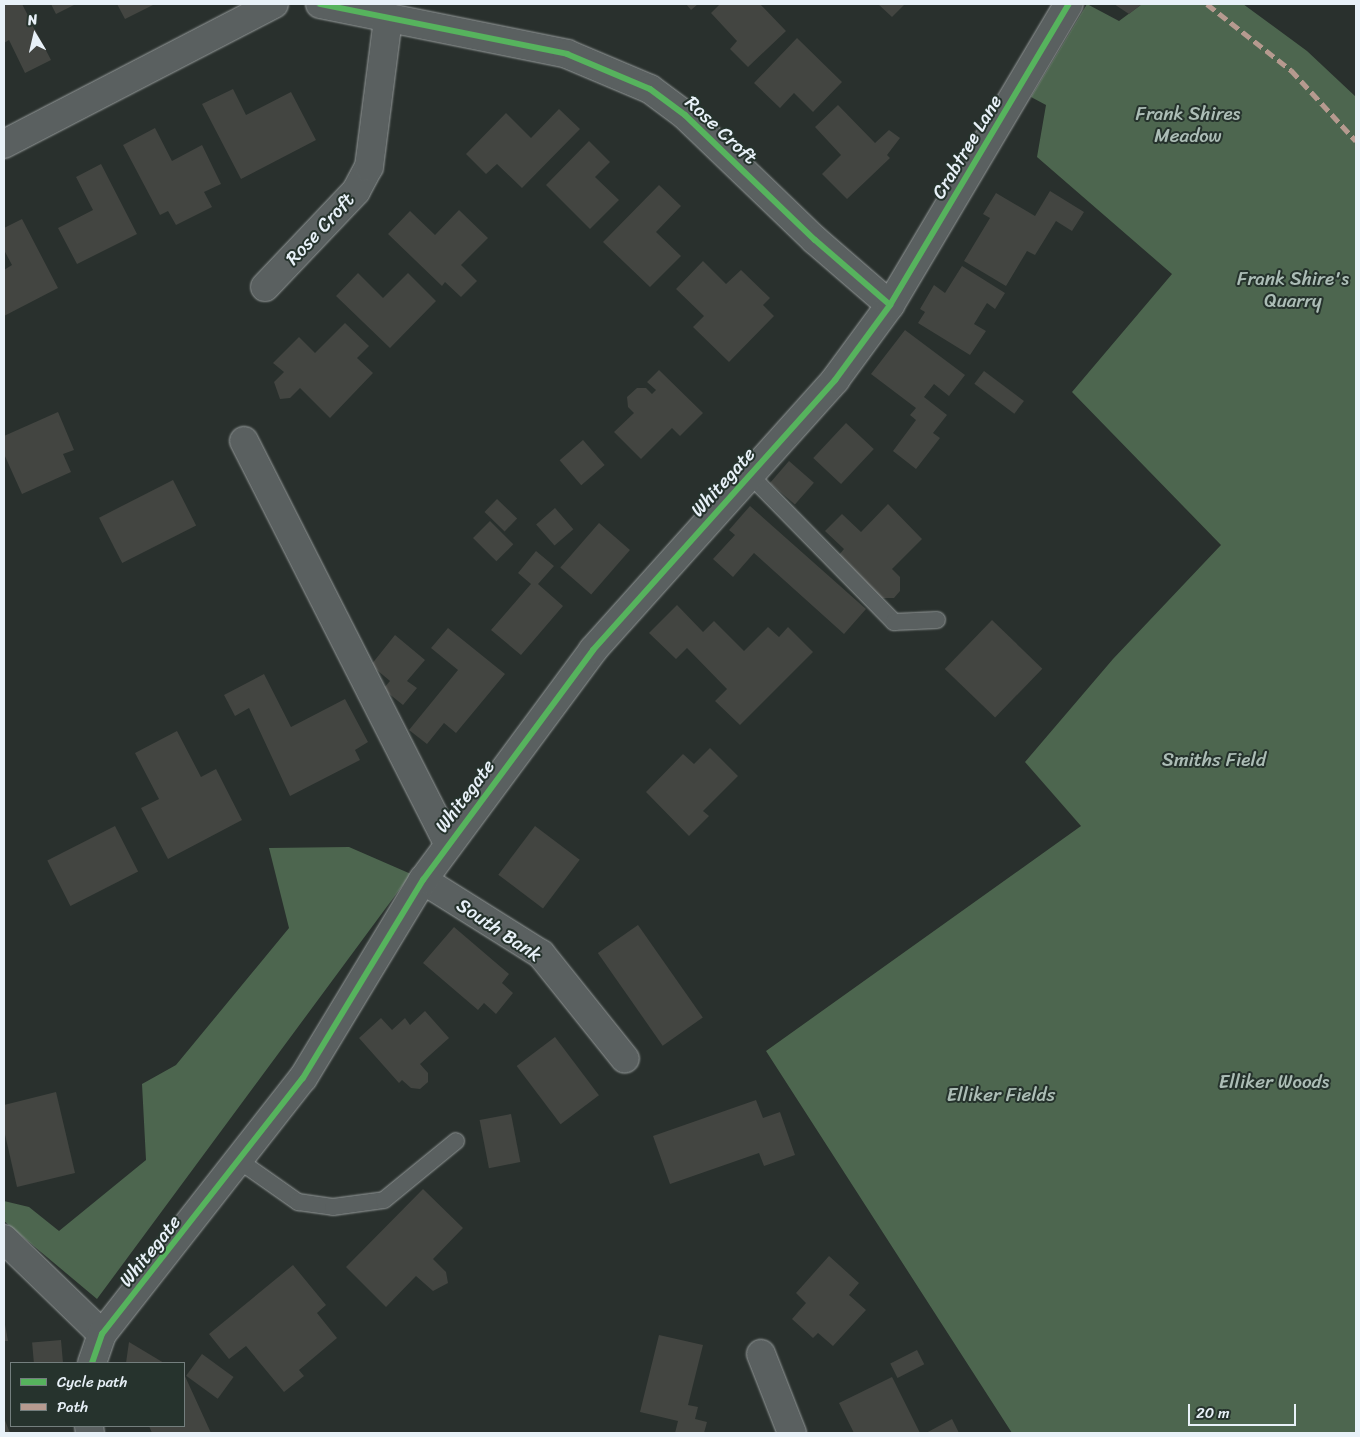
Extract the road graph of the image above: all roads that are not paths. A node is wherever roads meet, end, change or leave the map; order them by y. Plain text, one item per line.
1 (274, 4) edge
2 (320, 4) edge
3 (1069, 4) edge
4 (388, 18) junction
5 (4, 144) edge
6 (266, 287) dead end
7 (890, 304) junction
8 (244, 441) dead end
9 (750, 474) junction
10 (937, 620) dead end
11 (448, 844) junction
12 (423, 880) junction
13 (625, 1059) dead end
14 (456, 1141) dead end
15 (241, 1162) junction
16 (4, 1239) edge
17 (102, 1334) junction
18 (761, 1354) dead end
19 (92, 1362) edge
20 (792, 1433) edge

1 - 5 street
2 - 4 street, Rose Croft
3 - 7 street, Crabtree Lane
4 - 6 street, Rose Croft
4 - 7 street, Rose Croft
7 - 9 street, Whitegate
8 - 11 street, Whitegate
9 - 10 lane
9 - 11 street, Whitegate
11 - 12 street, Whitegate
12 - 13 street, South Bank
12 - 15 street, Whitegate
14 - 15 lane
15 - 17 street, Whitegate
16 - 17 street
17 - 19 street, Whitegate
18 - 20 street

